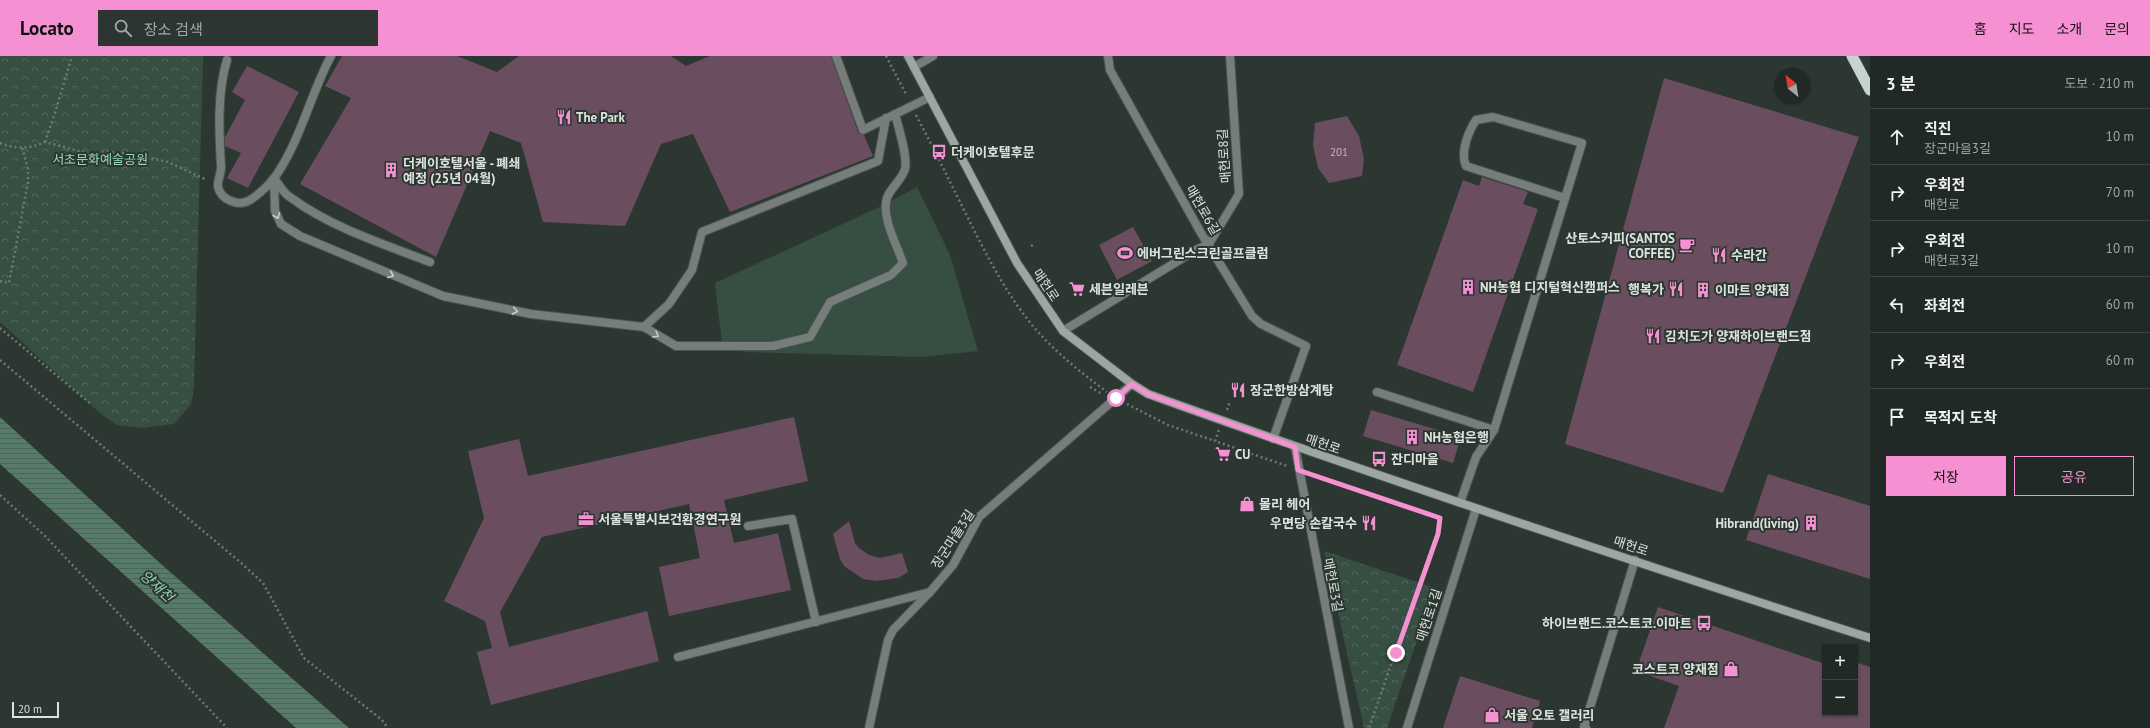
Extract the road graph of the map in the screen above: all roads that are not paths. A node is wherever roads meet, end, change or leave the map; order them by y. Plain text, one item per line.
1 (331, 56) edge
2 (836, 56) edge
3 (908, 56) edge
4 (933, 56) edge
5 (1116, 56) edge
6 (1230, 56) edge
7 (1852, 56) edge
8 (1109, 58) edge
9 (227, 60) dead end
10 (914, 67) junction
11 (1870, 90) edge
12 (930, 97) junction
13 (895, 114) junction
14 (886, 118) junction
15 (274, 178) junction
16 (1565, 198) junction
17 (1209, 244) junction
18 (430, 262) dead end
19 (644, 327) junction
20 (1063, 331) junction
21 (1132, 384) junction
22 (1377, 392) dead end
23 (1494, 430) junction
24 (1272, 439) junction
25 (1295, 447) junction
26 (1460, 503) junction
27 (1476, 509) junction
28 (748, 526) dead end
29 (1635, 560) junction
30 (930, 592) junction
31 (816, 622) junction
32 (1870, 638) edge
33 (678, 656) dead end
34 (869, 728) edge
35 (1349, 728) edge
36 (1407, 728) edge
37 (1586, 728) edge

1 - 15 street
2 - 14 street
3 - 10 main road, 매헌로
4 - 10 street
5 - 8 street
6 - 17 street, 매헌로8길
7 - 11 highway
8 - 17 street, 매헌로6길
9 - 15 street
10 - 12 main road, 매헌로
12 - 13 street
12 - 20 main road, 매헌로
13 - 14 street
19 -> 13 street
14 - 19 street
15 - 18 street
15 -> 19 street
16 - 16 street
16 - 23 street
17 - 20 street
17 - 24 street, 매헌로6길
20 - 21 main road, 매헌로
21 - 24 main road, 매헌로
21 - 30 street, 장군마을3길
22 - 23 street
23 - 26 street
24 - 25 main road, 매헌로
25 - 26 main road, 매헌로
25 - 35 street, 매헌로3길
26 - 27 main road, 매헌로
27 - 29 main road, 매헌로
27 - 36 street, 매헌로1길
28 - 31 street
29 - 32 main road, 매헌로
29 - 37 street
30 - 31 street
30 - 34 street, 장군마을3길
31 - 33 street

